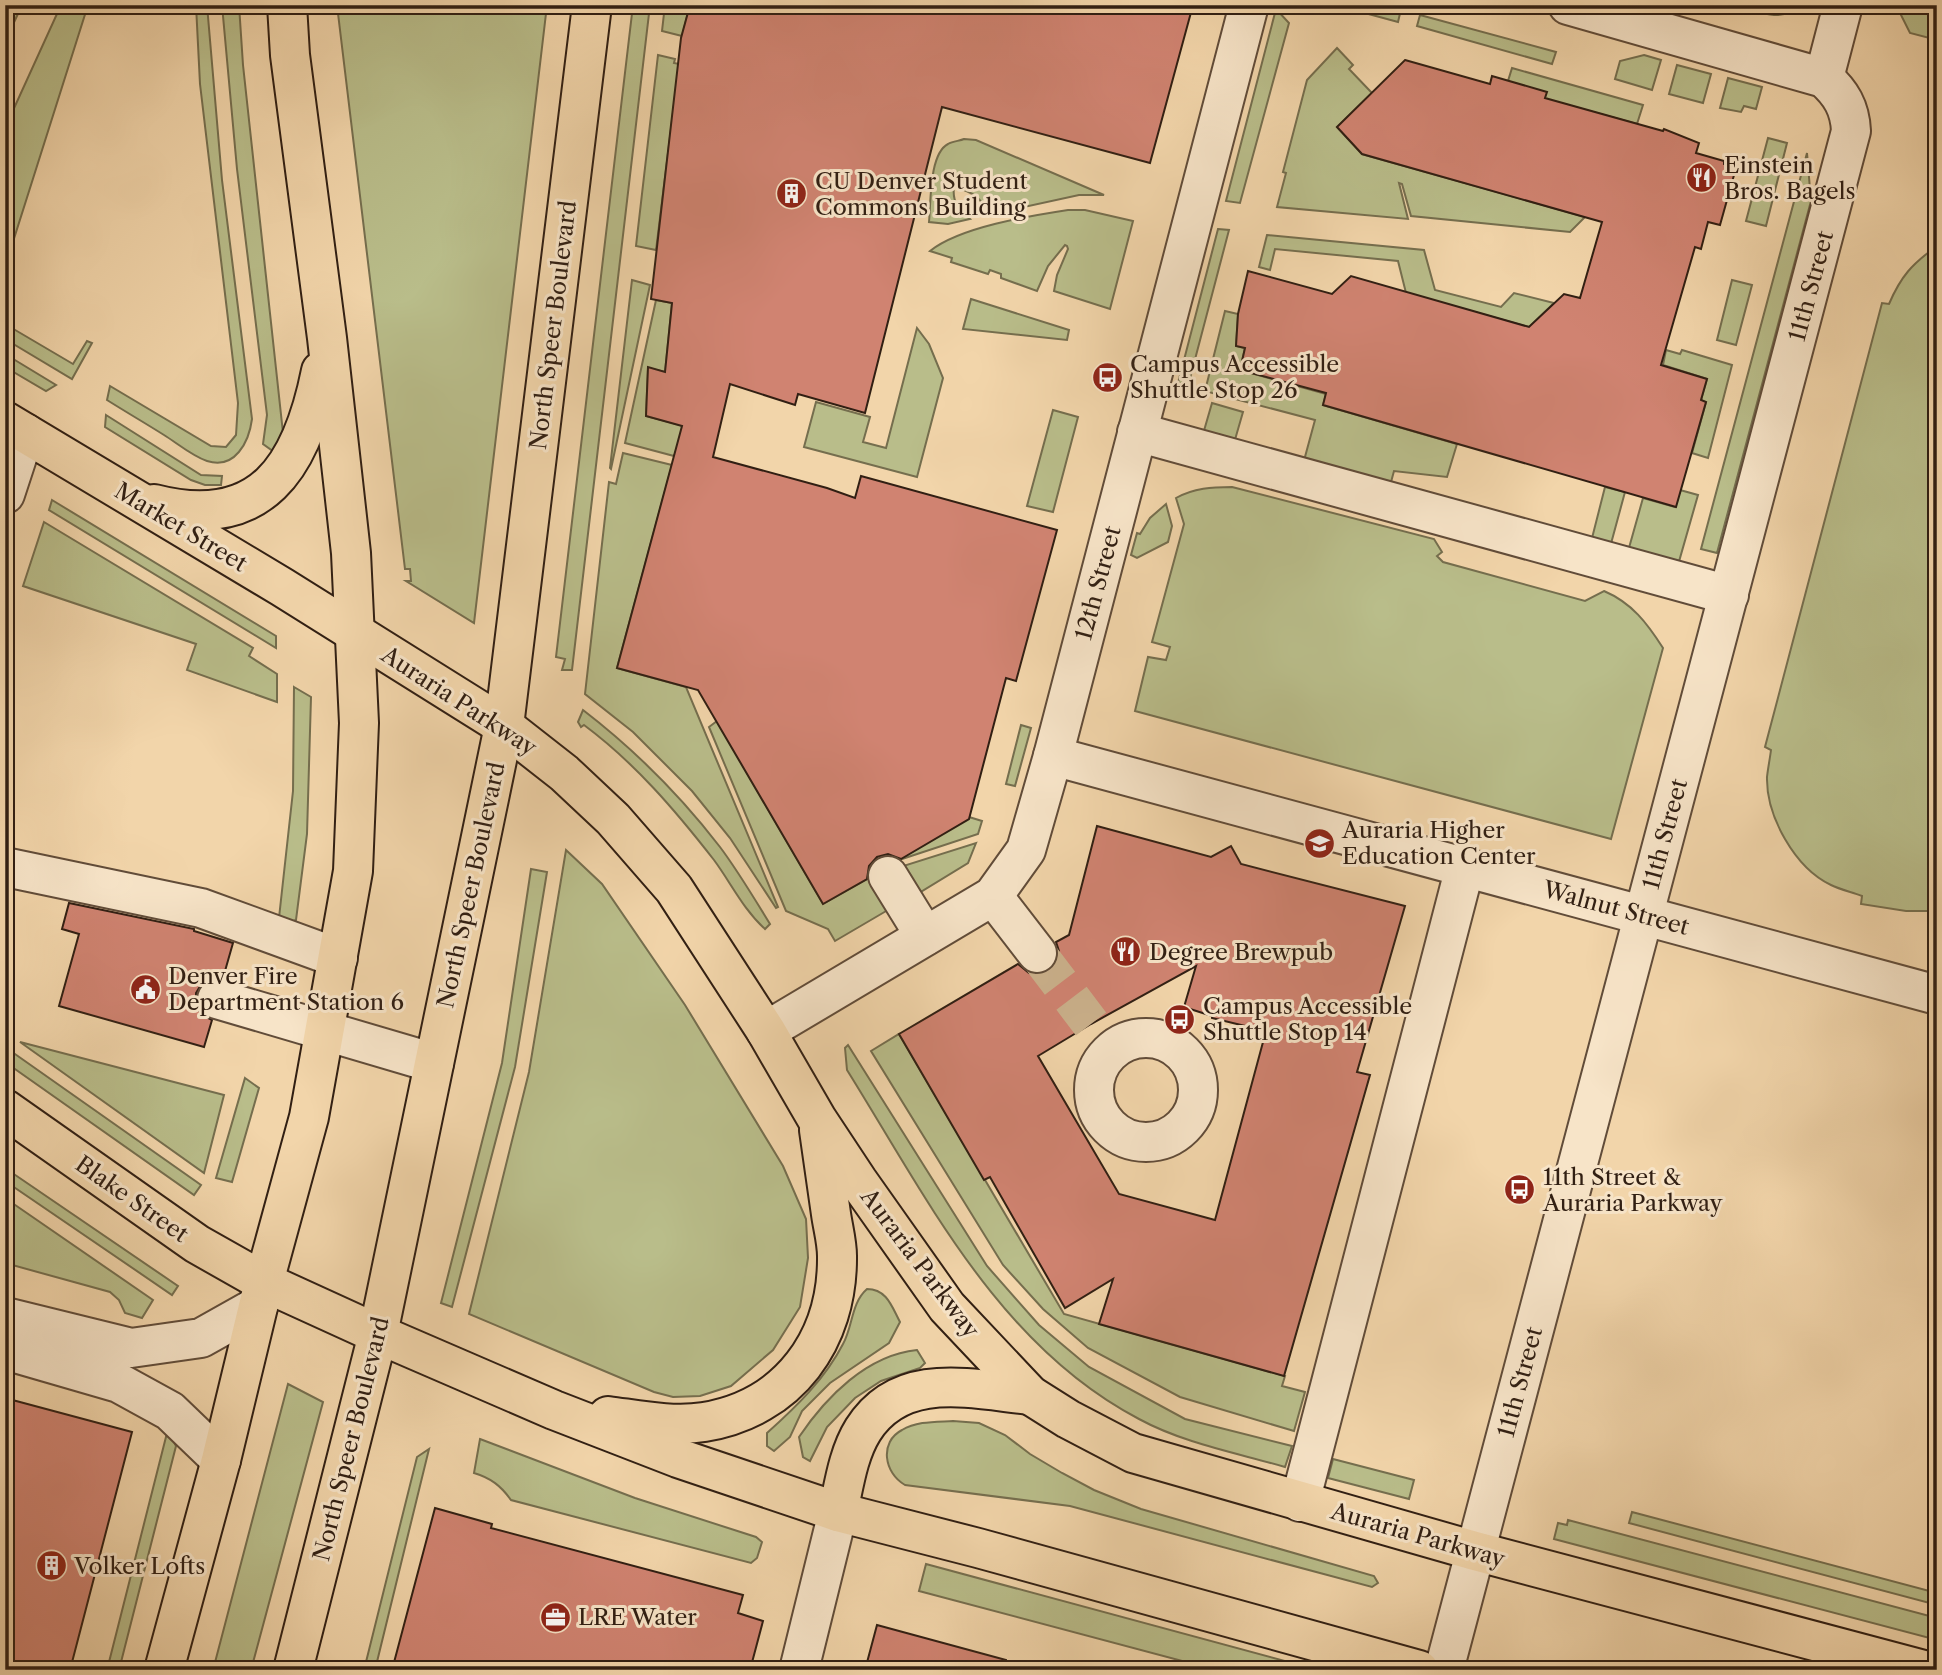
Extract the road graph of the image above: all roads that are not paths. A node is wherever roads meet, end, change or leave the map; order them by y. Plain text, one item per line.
1 (287, 5) edge
2 (592, 5) edge
3 (1249, 5) edge
4 (1568, 5) edge
5 (1843, 5) edge
6 (1824, 78) junction
7 (327, 338) junction
8 (15, 427) edge
9 (1138, 432) junction
10 (5, 494) edge
11 (131, 498) junction
12 (1729, 595) junction
13 (355, 633) junction
14 (505, 726) junction
15 (1053, 756) junction
16 (5, 867) edge
17 (1465, 867) junction
18 (888, 876) dead end
19 (993, 896) junction
20 (1644, 916) junction
21 (925, 936) junction
22 (1037, 953) tunnel mouth
23 (338, 958) junction
24 (1937, 995) edge
25 (218, 999) dead end
26 (325, 1030) junction
27 (765, 1031) junction
28 (434, 1063) junction
29 (5, 1110) edge
30 (817, 1119) junction
31 (261, 1294) junction
32 (5, 1317) edge
33 (378, 1334) junction
34 (5, 1350) edge
35 (1030, 1395) junction
36 (554, 1410) junction
37 (221, 1460) junction
38 (1300, 1502) junction
39 (838, 1512) junction
40 (1475, 1552) junction
41 (164, 1670) edge
42 (293, 1670) edge
43 (799, 1670) edge
44 (1419, 1670) edge
45 (1444, 1670) edge
46 (1924, 1670) edge

1 - 7 main road
2 - 14 main road, North Speer Boulevard
3 - 9 street, 12th Street
4 - 6 street
5 - 6 street
6 - 12 street, 11th Street
7 - 11 main road
7 - 13 main road
8 - 10 street
8 - 11 main road, Market Street
9 - 12 street
9 - 15 street, 12th Street
11 - 13 main road, Market Street
12 - 20 street, 11th Street
13 - 14 main road, Auraria Parkway
13 - 23 main road
14 - 27 main road, Auraria Parkway
14 - 28 main road, North Speer Boulevard
15 - 17 street, Walnut Street
15 - 19 street, 12th Street
16 - 23 street
17 - 20 street, Walnut Street
17 - 38 street
18 - 21 street
19 - 21 street, 12th Street
19 - 22 street
20 - 24 street, Walnut Street
20 - 40 street, 11th Street
21 - 27 street, 12th Street
23 - 26 main road
25 - 26 street
26 - 28 street
26 - 31 main road
27 - 30 main road, Auraria Parkway
28 - 33 main road, North Speer Boulevard
29 - 31 main road, Blake Street
30 - 35 main road, Auraria Parkway
30 - 36 main road
31 - 32 street
31 - 33 main road
31 - 37 main road
33 - 36 main road
33 - 42 main road, North Speer Boulevard
34 - 37 street
35 - 38 main road, Auraria Parkway
35 - 39 main road
36 - 39 main road
37 - 41 main road
38 - 40 main road, Auraria Parkway
39 - 43 street
39 - 44 main road
40 - 45 street, 11th Street
40 - 46 main road, Auraria Parkway

